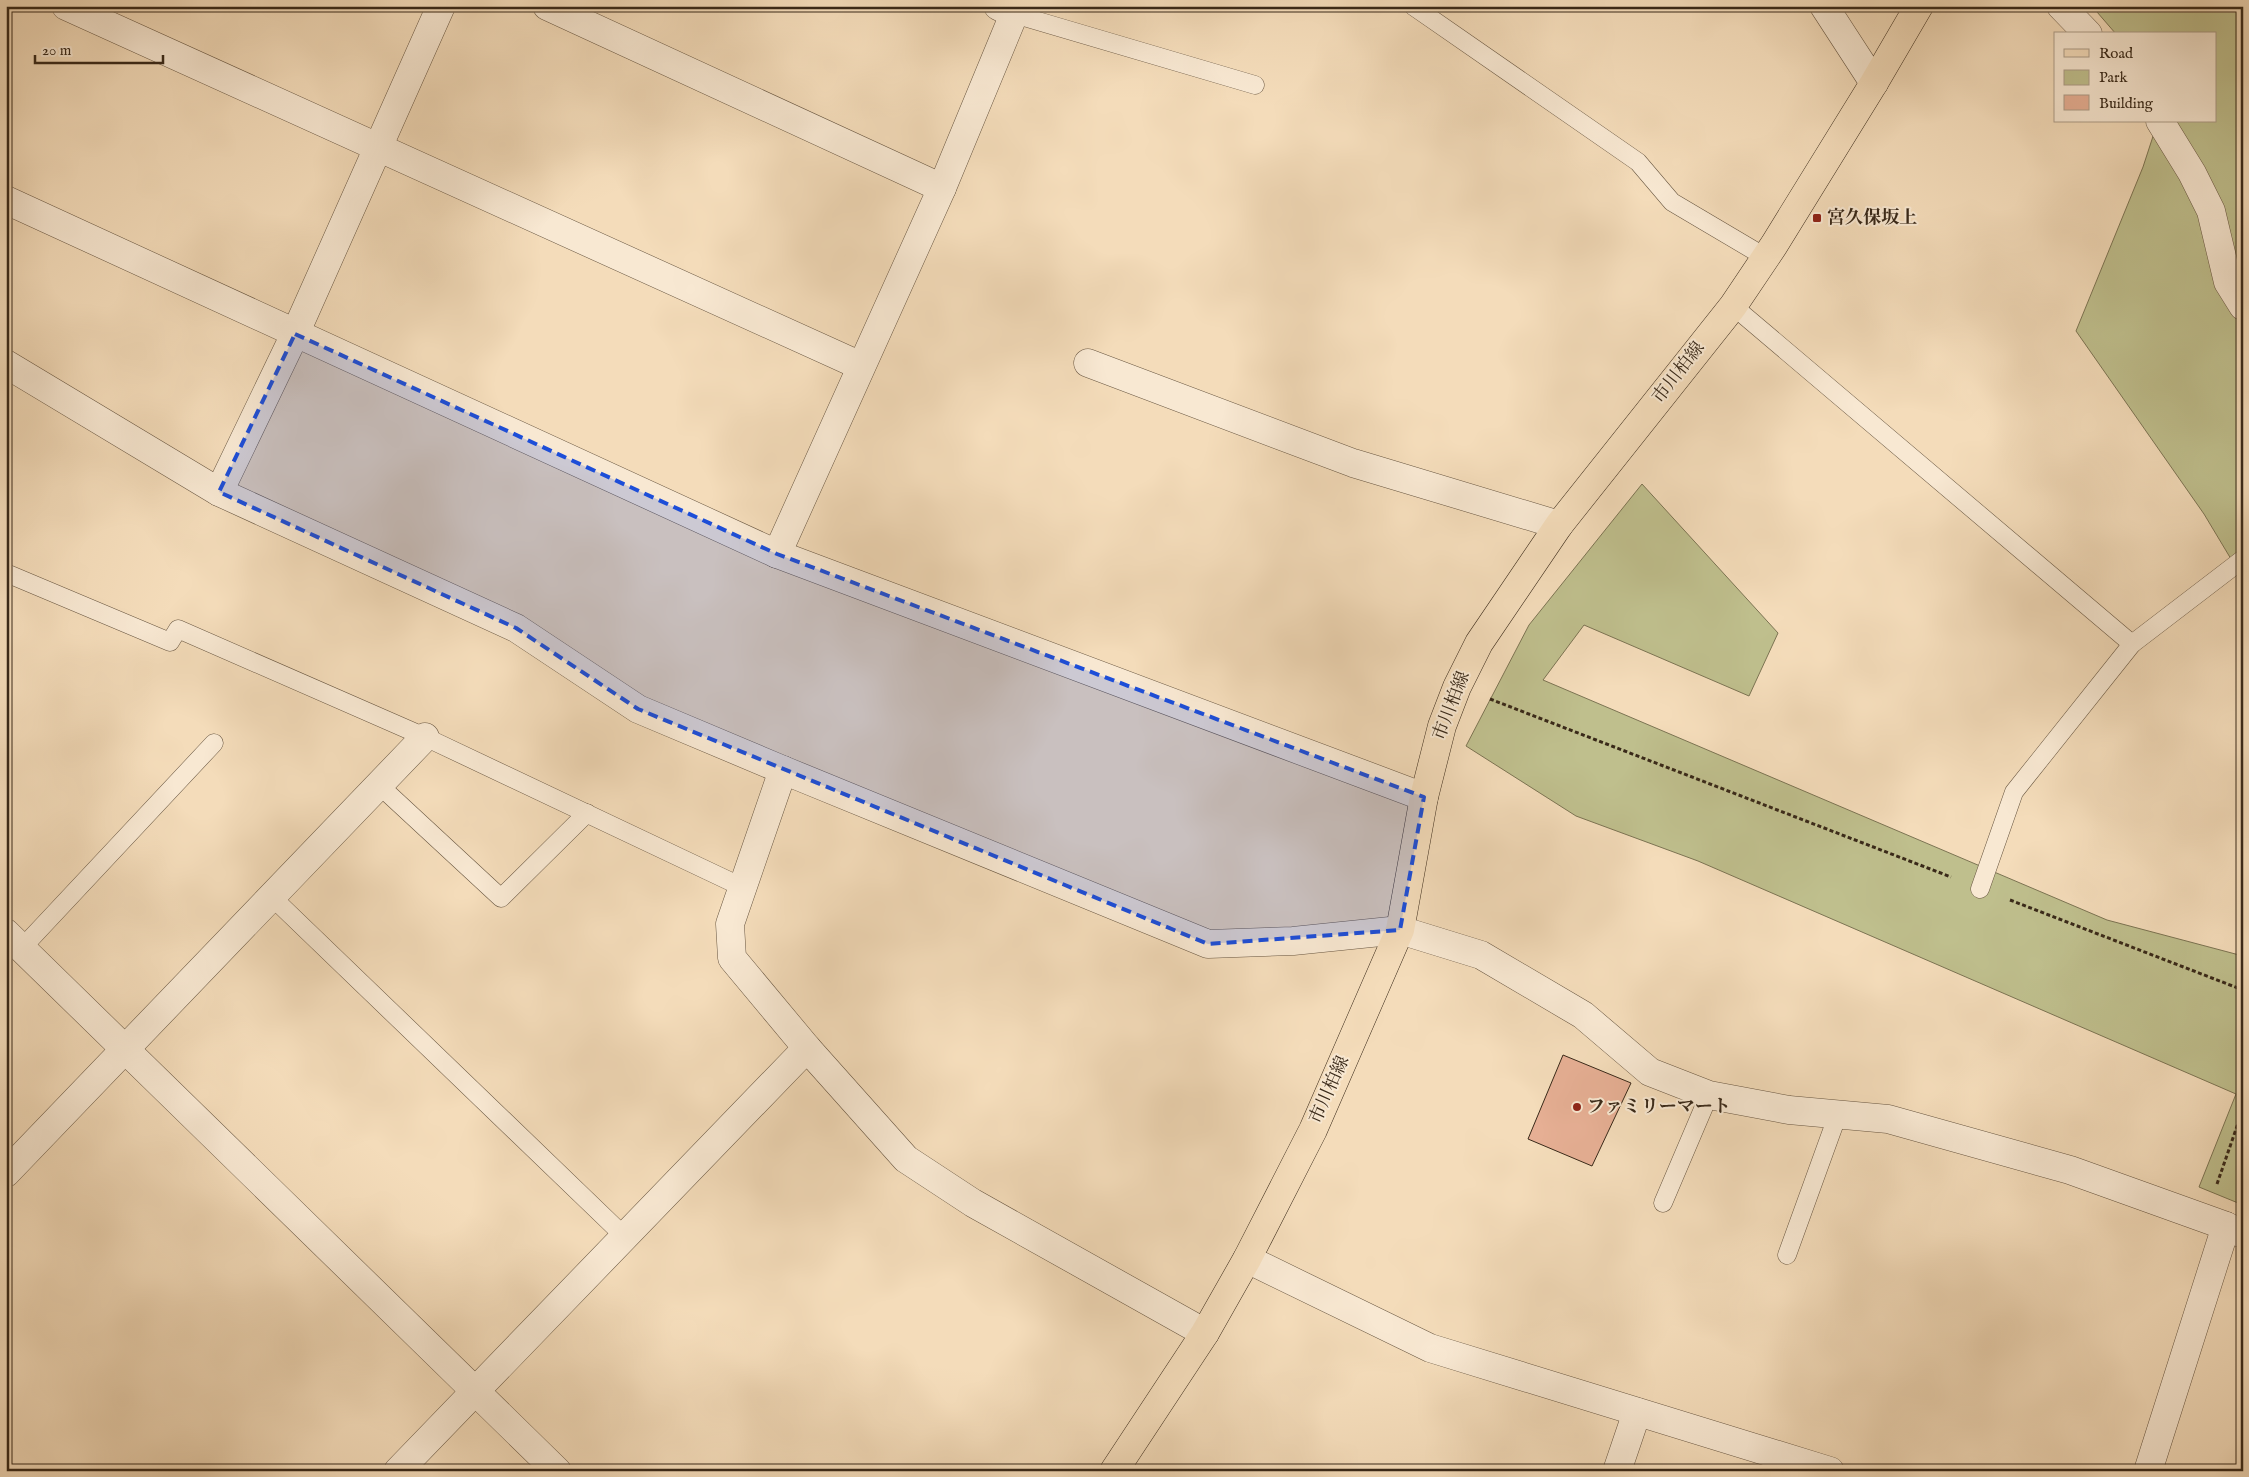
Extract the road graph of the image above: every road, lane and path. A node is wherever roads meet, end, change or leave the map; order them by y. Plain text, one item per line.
1 (66, 6) edge
2 (441, 6) edge
3 (547, 6) edge
4 (1413, 6) edge
5 (1824, 6) edge
6 (1919, 6) edge
7 (2061, 6) edge
8 (1006, 10) edge
9 (2086, 32) edge
10 (1874, 83) junction
11 (1255, 85) dead end
12 (2161, 122) edge
13 (379, 147) junction
14 (942, 188) junction
15 (6, 200) edge
16 (1765, 257) junction
17 (1732, 306) junction
18 (2243, 306) edge
19 (296, 334) junction
20 (6, 364) edge
21 (1088, 364) dead end
22 (861, 366) junction
23 (219, 492) junction
24 (1560, 525) junction
25 (777, 554) junction
26 (2243, 559) edge
27 (6, 573) edge
28 (2132, 644) junction
29 (1457, 687) junction
30 (425, 737) junction
31 (214, 742) dead end
32 (782, 770) junction
33 (379, 785) junction
34 (1424, 797) junction
35 (587, 813) junction
36 (742, 887) junction
37 (1980, 888) junction
38 (272, 896) junction
39 (1400, 930) junction
40 (14, 941) edge
41 (2243, 990) edge
42 (808, 1048) junction
43 (125, 1049) junction
44 (1709, 1095) junction
45 (2243, 1109) edge
46 (1838, 1114) junction
47 (6, 1173) edge
48 (1663, 1203) dead end
49 (2225, 1226) edge
50 (624, 1236) junction
51 (1787, 1255) dead end
52 (1246, 1258) junction
53 (1205, 1333) junction
54 (476, 1390) junction
55 (1638, 1412) junction
56 (398, 1471) edge
57 (558, 1471) edge
58 (1114, 1471) edge
59 (1617, 1471) edge
60 (1830, 1471) edge
61 (2148, 1471) edge

1 - 13 street
2 - 13 street
3 - 14 street
4 - 16 lane
5 - 10 street
6 - 10 main road, 市川柏線
7 - 9 street
8 - 11 lane
8 - 14 street
10 - 16 main road, 市川柏線
12 - 18 street
13 - 19 street
13 - 22 street
14 - 22 street
15 - 19 street
16 - 17 main road, 市川柏線
17 - 24 main road, 市川柏線
17 - 28 lane
19 - 23 street
19 - 25 street
20 - 23 street
21 - 24 street
22 - 25 street
23 - 32 street
24 - 29 main road, 市川柏線
25 - 34 street
26 - 28 lane
27 - 30 lane
28 - 37 lane
29 - 34 main road, 市川柏線
29 - 37 path
30 - 33 street
30 - 35 lane
31 - 40 lane
32 - 36 street
32 - 39 street
33 - 35 lane
33 - 38 street
34 - 39 main road, 市川柏線
35 - 36 lane
36 - 42 street
37 - 41 path
38 - 43 street
38 - 50 lane
39 - 44 street
39 - 52 main road, 市川柏線
40 - 43 street
42 - 50 street
42 - 53 street
43 - 47 street
43 - 54 street
44 - 46 street
44 - 48 lane
45 - 49 path
46 - 49 street
46 - 51 lane
49 - 61 street
50 - 54 street
52 - 53 main road, 市川柏線
52 - 55 street
53 - 58 main road, 市川柏線
54 - 56 street
54 - 57 street
55 - 59 street
55 - 60 street

